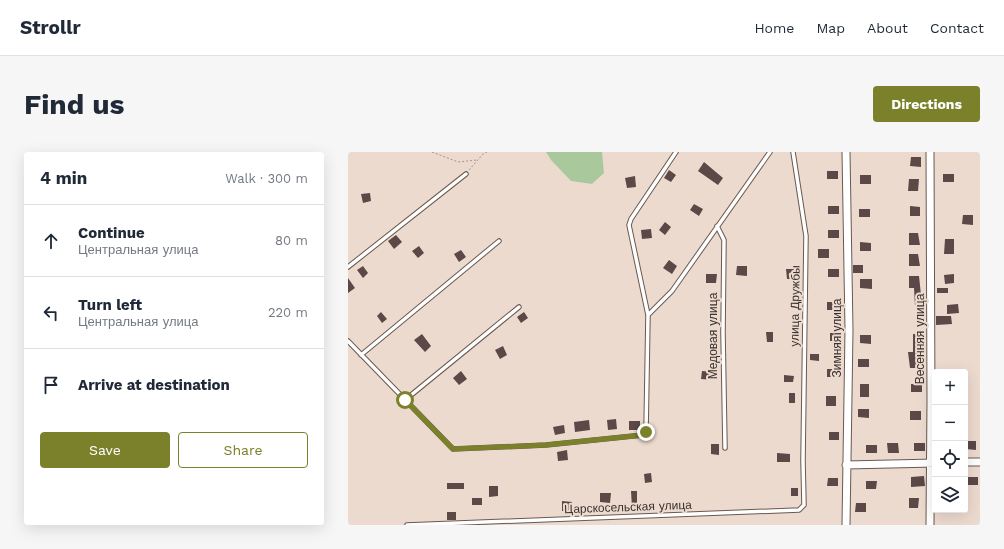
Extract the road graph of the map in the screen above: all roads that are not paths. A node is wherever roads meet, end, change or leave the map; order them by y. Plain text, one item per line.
1 (676, 152) edge
2 (770, 152) edge
3 (793, 152) edge
4 (846, 152) edge
5 (930, 152) edge
6 (466, 174) road end
7 (717, 226) junction
8 (499, 241) dead end
9 (348, 267) edge
10 (519, 307) dead end
11 (648, 316) junction
12 (348, 342) edge
13 (361, 355) junction
14 (405, 400) junction
15 (933, 441) edge
16 (725, 448) dead end
17 (802, 461) joint
18 (968, 462) edge
19 (980, 462) edge
20 (932, 463) edge
21 (846, 465) junction
22 (932, 477) edge
23 (407, 525) edge
24 (846, 525) edge
25 (930, 525) edge

1 - 11 lane
2 - 7 lane
3 - 17 lane, улица Дружбы
4 - 21 street, Зимняя улица
5 - 15 street, Весенняя улица
6 - 9 lane
7 - 11 lane
7 - 16 lane, Медовая улица
8 - 13 lane
10 - 14 lane
11 - 14 lane
12 - 13 lane
13 - 14 lane
17 - 23 lane, Царскосельская улица
18 - 19 street
20 - 21 street
21 - 24 street, Зимняя улица
22 - 25 street, Весенняя улица

